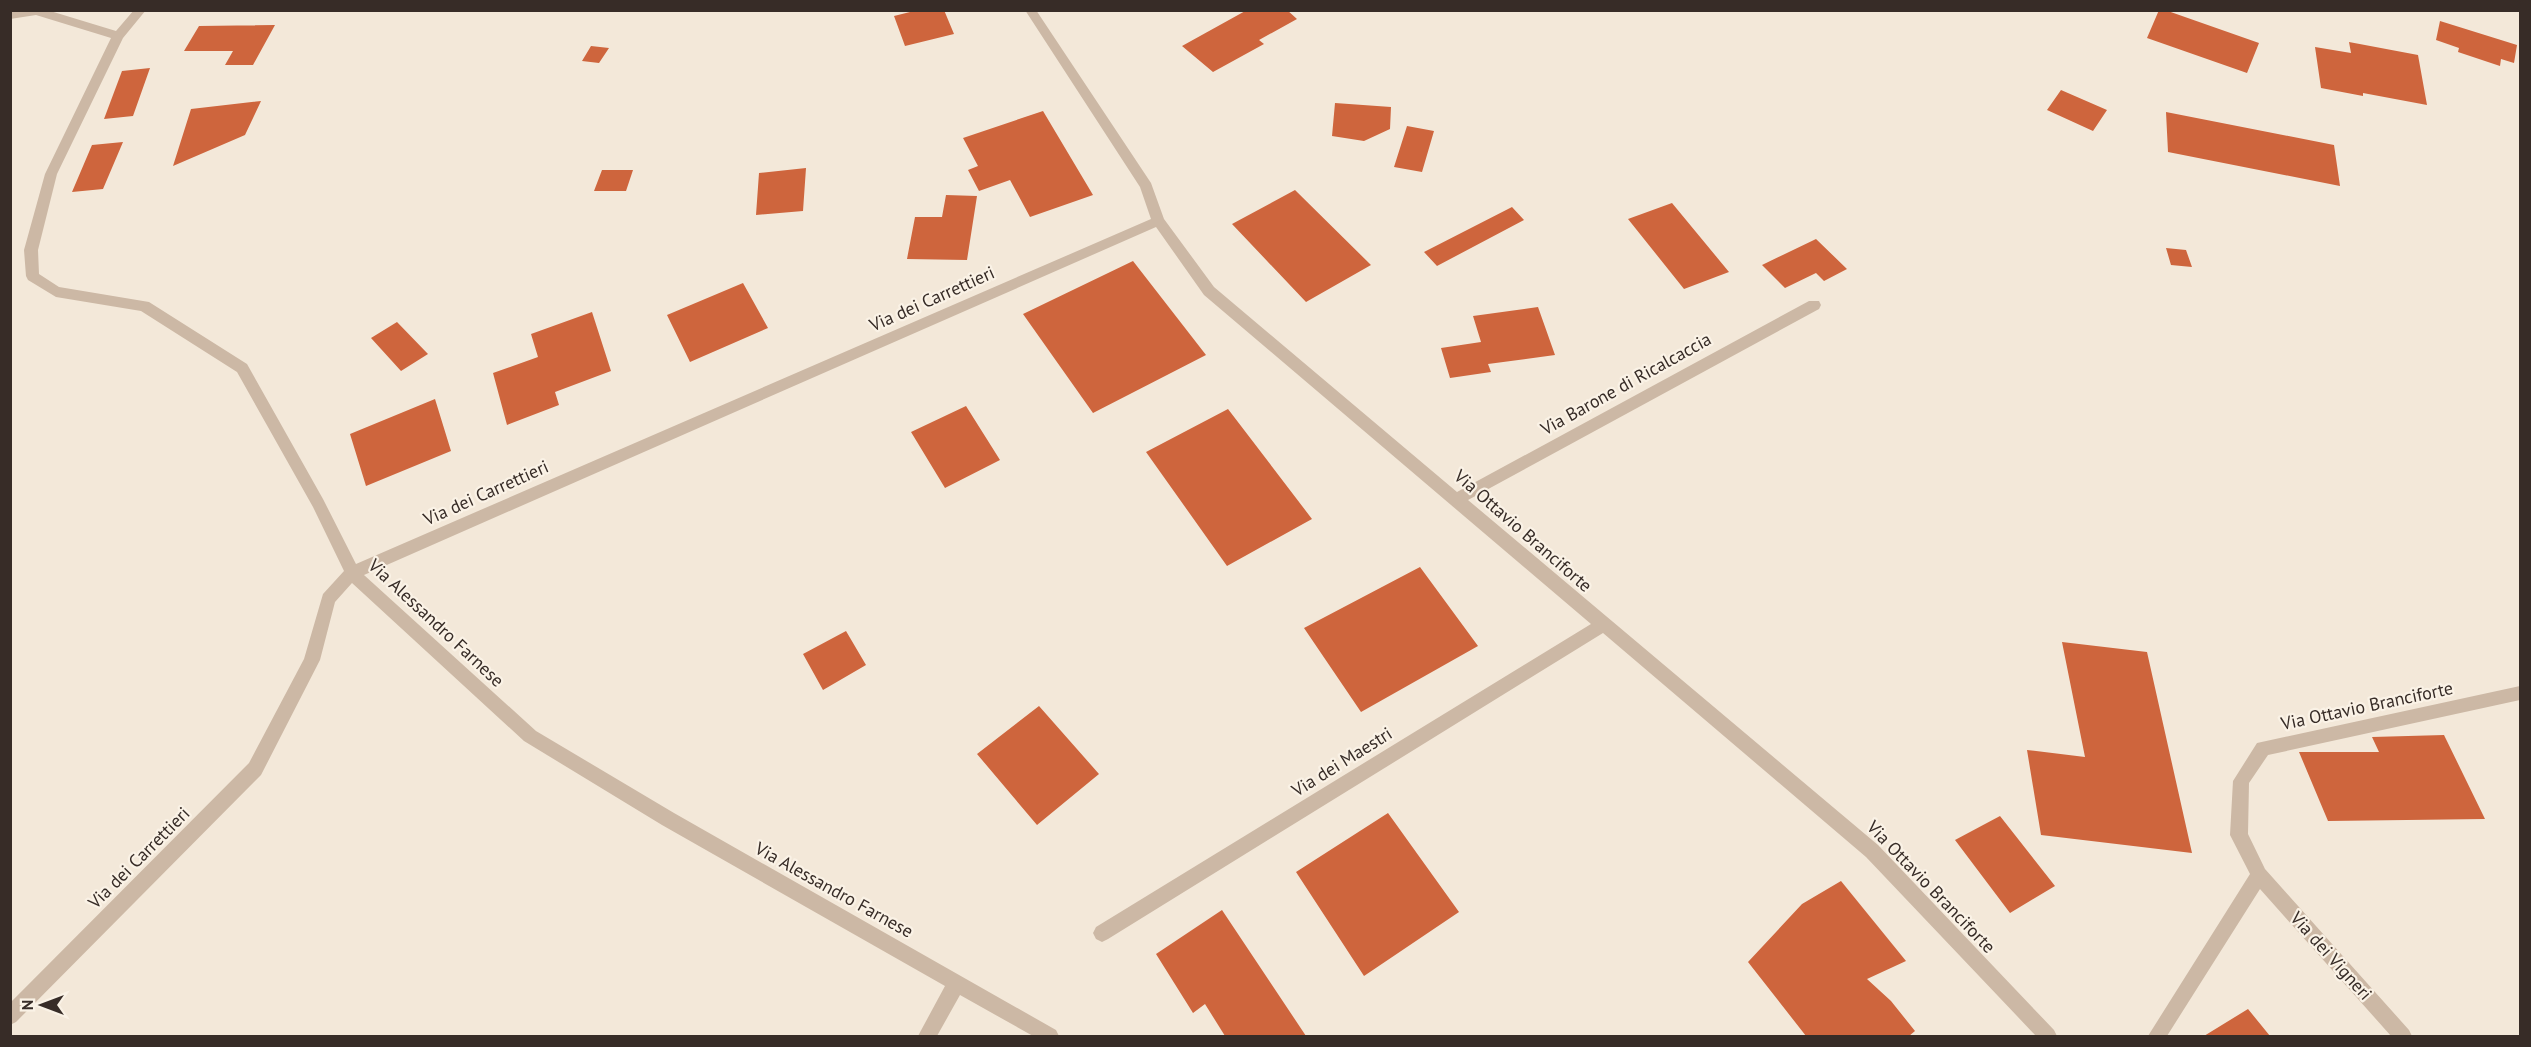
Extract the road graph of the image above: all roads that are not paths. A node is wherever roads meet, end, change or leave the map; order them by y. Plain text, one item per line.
1 (141, 10) edge
2 (1030, 10) edge
3 (10, 15) edge
4 (117, 36) junction
5 (1158, 221) junction
6 (1814, 305) dead end
7 (1457, 499) junction
8 (352, 573) junction
9 (1603, 625) junction
10 (2520, 693) edge
11 (2259, 875) junction
12 (1102, 933) dead end
13 (957, 982) junction
14 (10, 1016) edge
15 (927, 1036) edge
16 (1050, 1036) edge
17 (2048, 1036) edge
18 (2157, 1036) edge
19 (2403, 1036) edge

1 - 4 street, Via Alessandro Farnese
2 - 5 street, Via Ottavio Branciforte
3 - 4 street
4 - 8 street, Via Alessandro Farnese
5 - 7 street, Via Ottavio Branciforte
5 - 8 street, Via dei Carrettieri
6 - 7 street, Via Barone di Ricalcaccia
7 - 9 street, Via Ottavio Branciforte
8 - 13 street, Via Alessandro Farnese
8 - 14 street, Via dei Carrettieri
9 - 12 street, Via dei Maestri
9 - 17 street, Via Ottavio Branciforte
10 - 11 street, Via Ottavio Branciforte
11 - 18 street
11 - 19 street, Via dei Vigneri
13 - 15 street
13 - 16 street, Via Alessandro Farnese

